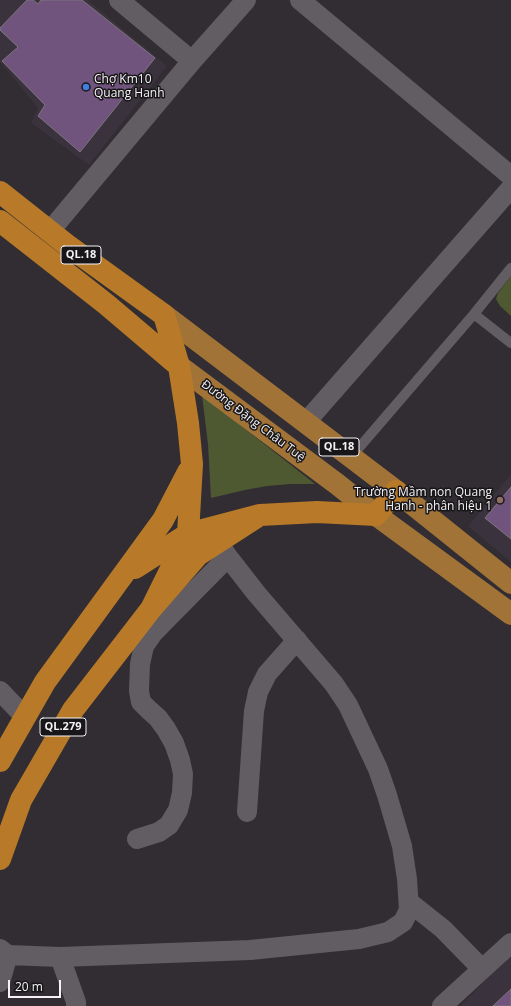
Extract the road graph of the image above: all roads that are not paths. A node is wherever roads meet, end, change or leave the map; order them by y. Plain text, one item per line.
1 (119, 0) edge
2 (246, 0) edge
3 (300, 0) edge
4 (192, 61) junction
5 (511, 176) edge
6 (511, 188) edge
7 (0, 192) edge
8 (0, 221) edge
9 (50, 231) junction
10 (511, 268) edge
11 (474, 314) junction
12 (164, 315) junction
13 (511, 343) edge
14 (179, 366) junction
15 (306, 422) junction
16 (351, 457) junction
17 (192, 464) junction
18 (396, 491) junction
19 (376, 515) junction
20 (260, 516) junction
21 (188, 534) junction
22 (223, 550) junction
23 (123, 576) junction
24 (511, 583) edge
25 (151, 609) junction
26 (511, 614) edge
27 (297, 640) junction
28 (0, 691) edge
29 (25, 717) junction
30 (1, 758) edge
31 (247, 812) dead end
32 (137, 839) dead end
33 (0, 859) edge
34 (409, 902) junction
35 (511, 943) edge
36 (4, 952) edge
37 (60, 957) junction
38 (482, 969) junction
39 (0, 982) edge
40 (76, 1006) edge
41 (442, 1006) edge

1 - 4 street
2 - 4 street
3 - 5 street
4 - 9 street
6 - 15 street
7 - 9 highway, QL.18
8 - 14 highway, Đường Đặng Châu Tuệ / QL.18
9 - 12 highway, QL.18
10 - 11 lane
11 - 13 lane
11 - 16 lane
12 - 14 highway
12 - 15 main road, QL.18
14 - 17 highway
14 - 19 main road, Đường Đặng Châu Tuệ / QL.18
15 - 16 main road, QL.18
16 - 18 main road, QL.18
17 - 21 highway
17 - 23 highway
18 - 19 highway
18 - 24 main road, QL.18
19 - 20 highway
19 - 26 main road, Đường Đặng Châu Tuệ / QL.18
20 - 21 highway
20 - 22 highway
21 - 23 highway
21 - 25 highway
22 - 25 highway
22 - 27 street
22 - 32 street
23 - 29 highway, QL.279
25 - 33 highway, QL.279
27 - 31 street
27 - 34 street
28 - 29 street
29 - 30 highway, QL.279
34 - 37 street
34 - 38 street
35 - 38 street
36 - 37 street
36 - 39 street
37 - 40 street
38 - 41 street

